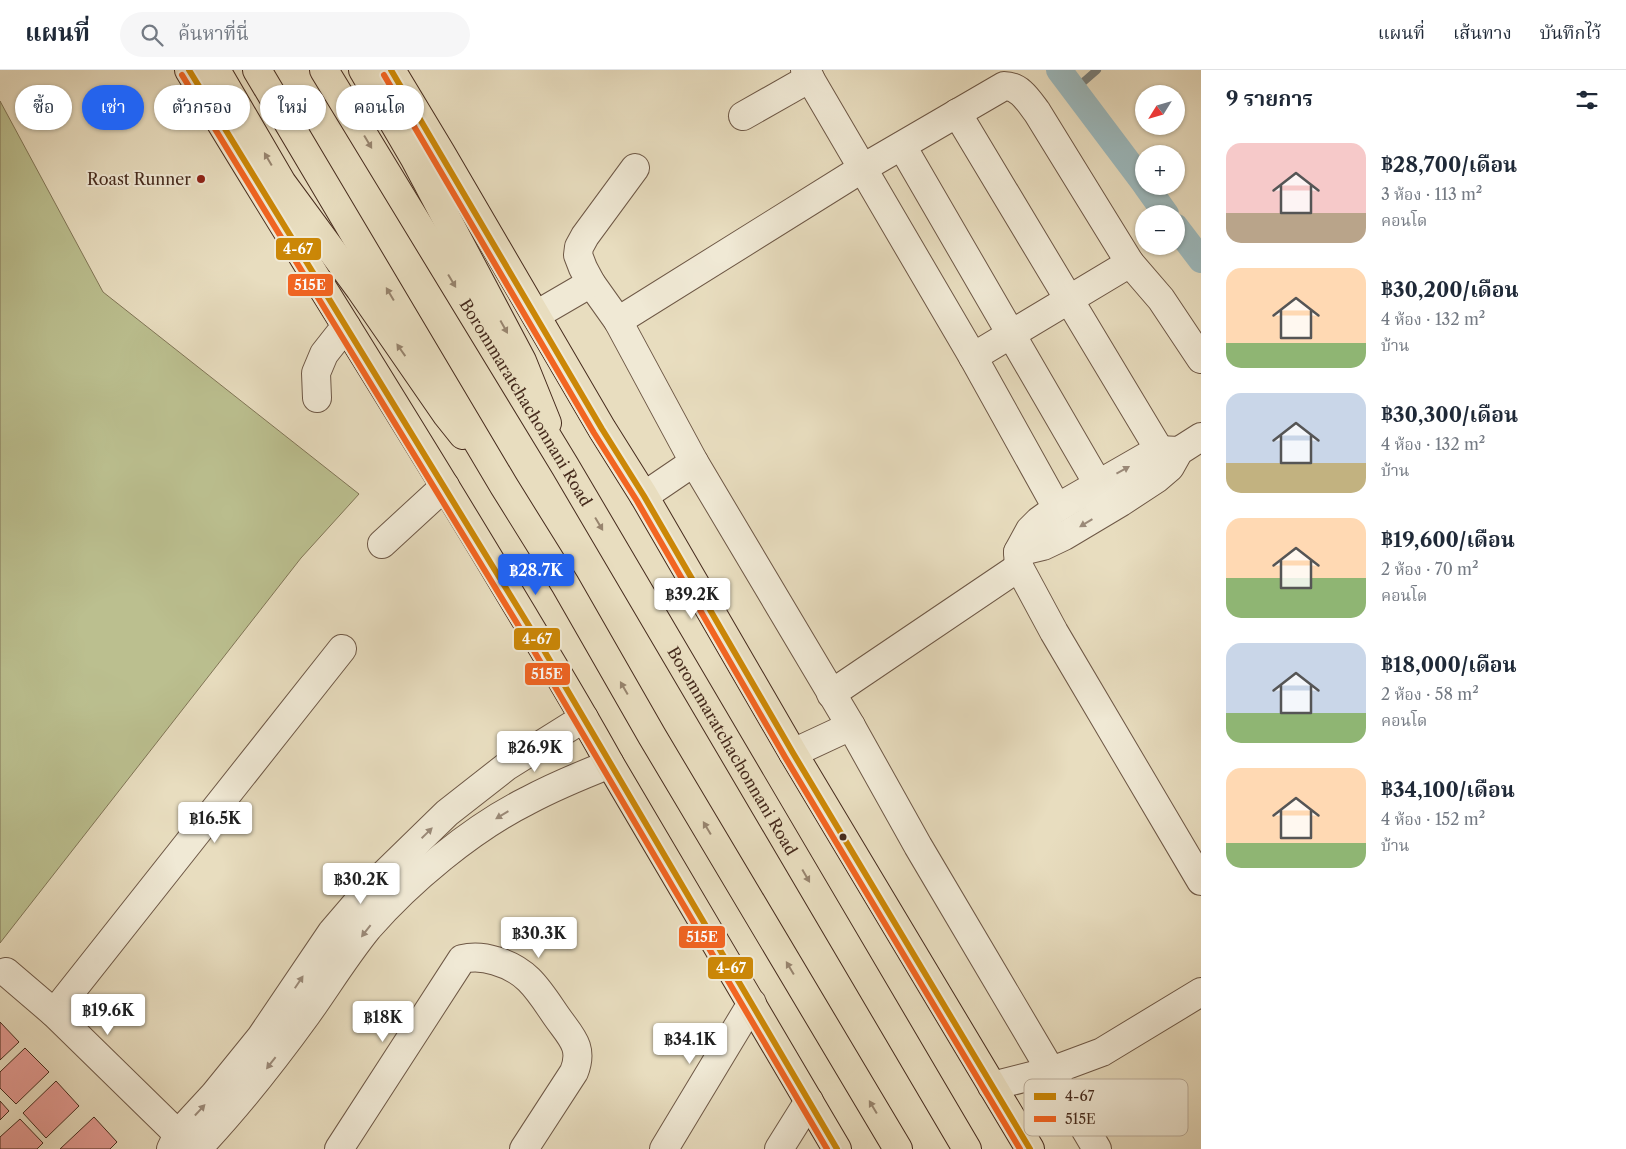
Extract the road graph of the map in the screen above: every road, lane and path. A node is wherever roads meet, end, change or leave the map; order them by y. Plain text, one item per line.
1 (188, 70) edge
2 (216, 70) edge
3 (257, 70) edge
4 (324, 70) edge
5 (363, 70) edge
6 (391, 70) edge
7 (808, 74) edge
8 (956, 113) junction
9 (743, 116) dead end
10 (902, 146) junction
11 (415, 159) junction
12 (635, 168) dead end
13 (863, 168) junction
14 (282, 183) junction
15 (1130, 263) junction
16 (591, 283) junction
17 (1068, 300) junction
18 (536, 315) junction
19 (618, 321) junction
20 (346, 326) junction
21 (1011, 333) junction
22 (973, 357) junction
23 (1201, 359) edge
24 (317, 398) dead end
25 (602, 429) junction
26 (1177, 451) edge
27 (694, 462) junction
28 (565, 466) junction
29 (439, 474) junction
30 (1098, 484) junction
31 (504, 486) junction
32 (644, 496) junction
33 (1056, 508) junction
34 (382, 544) dead end
35 (1018, 560) junction
36 (342, 649) dead end
37 (831, 694) junction
38 (584, 718) junction
39 (850, 726) junction
40 (793, 753) junction
41 (610, 764) junction
42 (506, 766) junction
43 (527, 801) junction
44 (1201, 881) edge
45 (6, 972) dead end
46 (1201, 992) edge
47 (752, 1003) junction
48 (54, 1013) junction
49 (1051, 1071) junction
50 (1056, 1079) edge
51 (992, 1086) junction
52 (809, 1101) junction
53 (1089, 1136) edge
54 (185, 1145) edge
55 (339, 1149) edge
56 (524, 1149) edge
57 (664, 1149) edge
58 (779, 1149) edge
59 (837, 1149) edge
60 (898, 1149) edge
61 (967, 1149) edge
62 (1030, 1149) edge
63 (1097, 1149) edge

1 - 20 main road
14 -> 2 main road
31 -> 3 main road
4 -> 28 main road, Borommaratchachonnani Road
5 - 11 main road
6 - 18 main road
7 - 9 street
7 - 13 street
8 - 10 street
8 - 15 street
8 - 17 street
10 - 13 street
10 - 21 street
11 - 25 main road
11 -> 28 main road
12 - 16 street
13 - 19 street
13 - 22 street
14 - 29 main road
31 -> 14 main road
15 - 17 street
15 - 23 street
16 - 18 street
16 - 19 street
17 - 21 street
17 - 26 street
18 - 25 main road
19 - 27 street
20 - 24 street
20 - 29 main road
21 - 22 street
21 - 30 street
22 - 33 street
25 - 32 main road
30 -> 26 street
26 -> 35 street
27 - 32 street
27 - 37 street
28 -> 61 main road, Borommaratchachonnani Road
29 - 34 street
29 - 38 main road
30 - 33 street
60 -> 31 main road
32 - 40 main road
33 - 35 street
35 - 37 street
35 - 44 street
36 - 48 street
37 - 39 street
38 - 41 main road
38 - 42 street
39 - 40 street
39 - 49 street
40 - 51 main road
41 - 43 street
41 - 47 main road
42 - 43 street
54 -> 42 street
43 -> 54 street
45 - 48 street
46 - 49 street
47 - 52 main road
47 - 57 street
48 - 54 street
49 - 50 street
49 - 51 street
51 - 62 main road
52 - 58 street
52 - 59 main road
53 - 63 street
55 - 56 street

